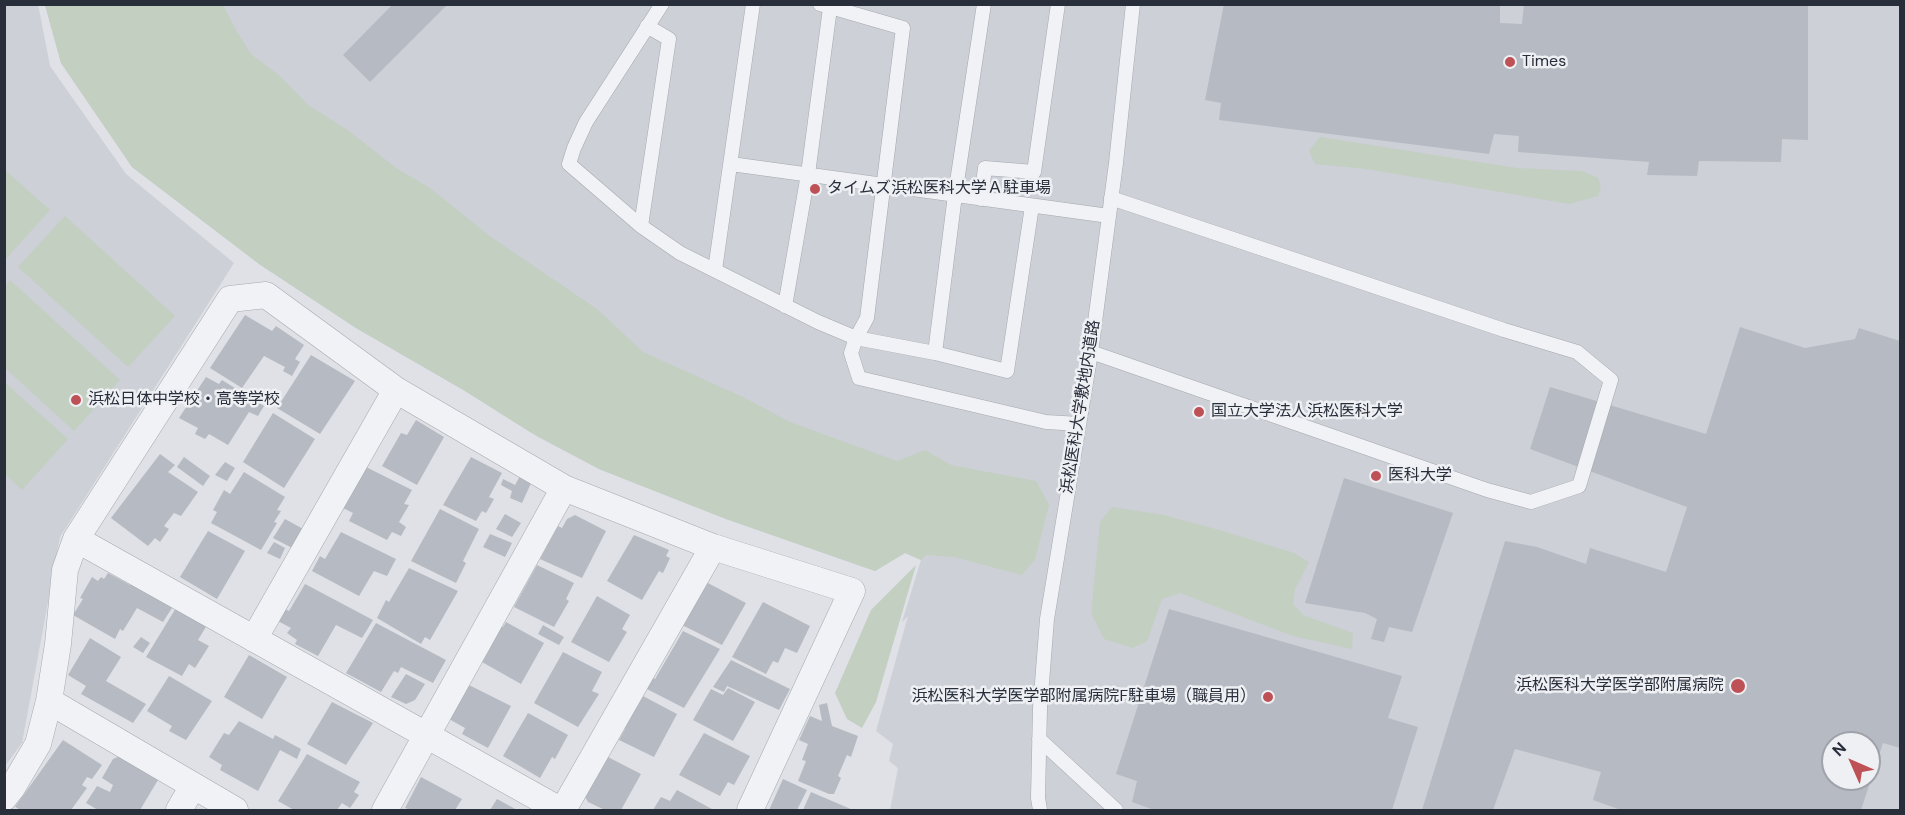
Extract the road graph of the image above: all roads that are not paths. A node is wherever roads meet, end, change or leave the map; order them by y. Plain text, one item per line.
1 (662, 4) edge
2 (753, 4) edge
3 (984, 4) edge
4 (1058, 4) edge
5 (1133, 4) edge
6 (825, 6) edge
7 (647, 26) junction
8 (731, 164) junction
9 (808, 174) junction
10 (884, 185) junction
11 (955, 195) junction
12 (1111, 198) junction
13 (981, 199) junction
14 (1032, 206) junction
15 (1109, 216) junction
16 (640, 226) junction
17 (715, 270) junction
18 (785, 306) junction
19 (856, 338) junction
20 (1091, 352) junction
21 (935, 353) junction
22 (396, 390) junction
23 (1079, 424) junction
24 (564, 488) junction
25 (76, 539) junction
26 (713, 547) junction
27 (254, 639) junction
28 (49, 701) junction
29 (426, 734) junction
30 (1039, 739) junction
31 (193, 786) junction
32 (4, 798) edge
33 (178, 810) edge
34 (235, 810) edge
35 (385, 810) edge
36 (561, 810) edge
37 (750, 810) edge
38 (1040, 810) edge
39 (1116, 810) edge

1 - 7 lane
2 - 8 lane
3 - 11 lane
4 - 13 lane
5 - 12 lane, 浜松医科大学敷地内道路
6 - 9 lane
6 - 10 lane
7 - 16 lane
7 - 16 lane
8 - 9 lane
8 - 17 lane
9 - 10 lane
9 - 18 lane
10 - 11 lane
10 - 19 lane
11 - 13 lane
11 - 21 lane
12 - 15 lane, 浜松医科大学敷地内道路
12 - 20 lane
13 - 14 lane
14 - 15 lane
14 - 21 lane
15 - 20 lane, 浜松医科大学敷地内道路
16 - 17 lane
17 - 18 lane
18 - 19 lane
19 - 21 lane
19 - 23 lane
20 - 23 lane, 浜松医科大学敷地内道路
22 - 24 street
22 - 25 street
22 - 27 street
23 - 30 lane, 浜松医科大学敷地内道路
24 - 26 street
24 - 29 street
25 - 27 street
25 - 28 street
26 - 36 street
26 - 37 street
27 - 29 street
28 - 31 street
28 - 32 street
29 - 35 street
29 - 36 street
30 - 38 lane, 浜松医科大学敷地内道路
30 - 39 lane
31 - 33 street
31 - 34 street

